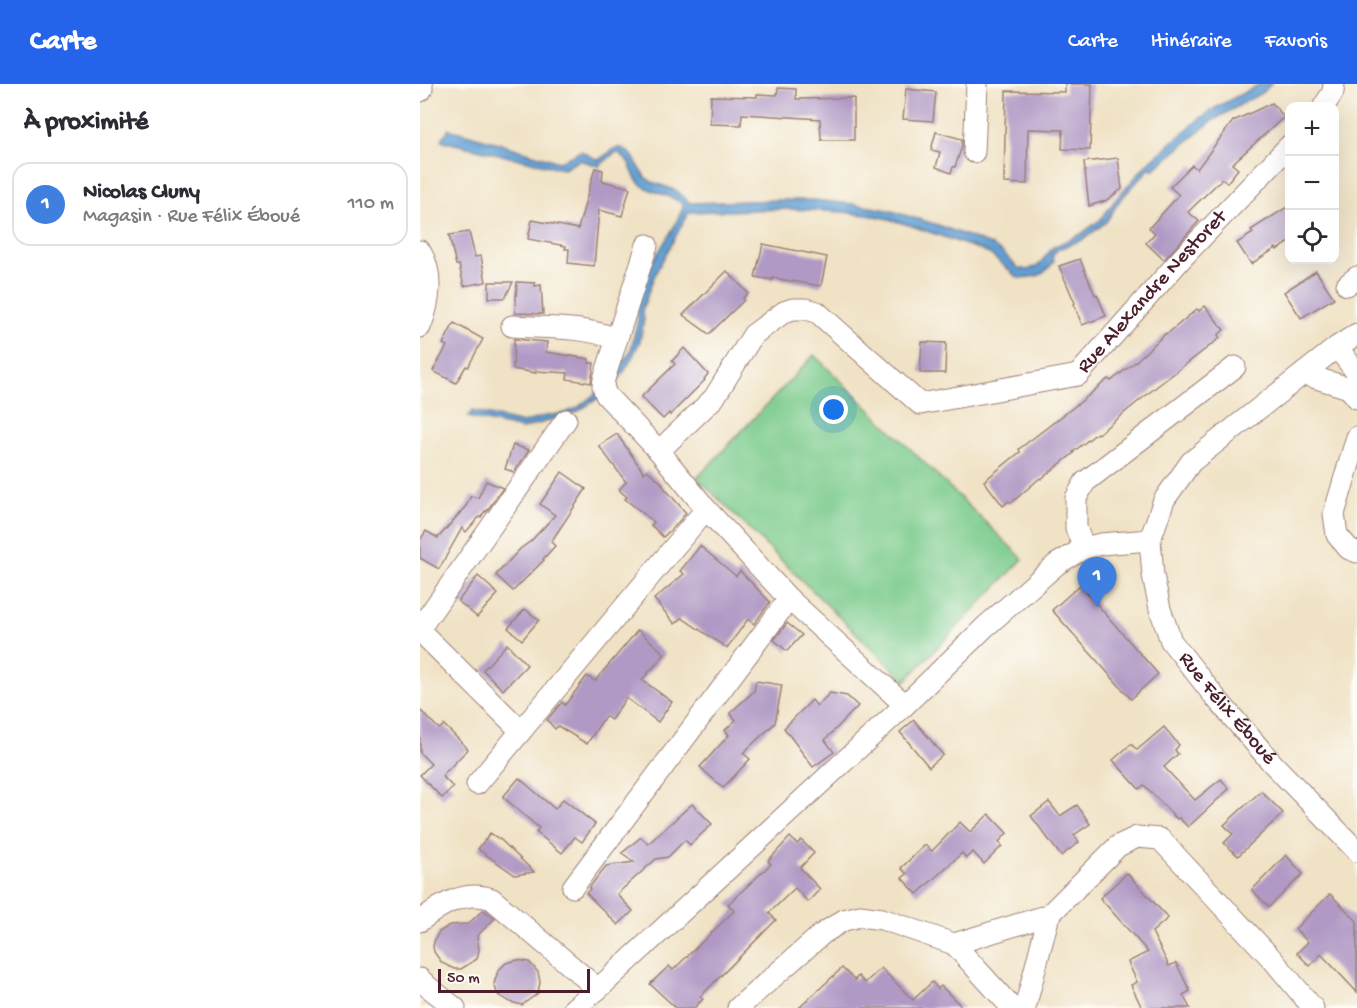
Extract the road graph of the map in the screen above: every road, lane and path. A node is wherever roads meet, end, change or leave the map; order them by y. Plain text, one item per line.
1 (422, 84) edge
2 (976, 84) edge
3 (1334, 84) edge
4 (420, 91) edge
5 (1327, 102) edge
6 (1285, 150) edge
7 (974, 152) dead end
8 (646, 245) dead end
9 (420, 251) edge
10 (512, 326) dead end
11 (420, 327) edge
12 (1357, 334) edge
13 (617, 339) junction
14 (1337, 347) junction
15 (1235, 367) dead end
16 (1357, 373) edge
17 (1304, 374) junction
18 (1357, 398) edge
19 (566, 420) dead end
20 (1357, 437) edge
21 (659, 451) junction
22 (706, 509) junction
23 (1150, 540) junction
24 (1084, 548) junction
25 (1357, 552) edge
26 (789, 598) junction
27 (420, 630) edge
28 (905, 705) junction
29 (521, 732) junction
30 (477, 784) dead end
31 (1357, 850) edge
32 (573, 887) dead end
33 (1049, 915) junction
34 (420, 921) edge
35 (954, 944) junction
36 (420, 979) edge
37 (598, 989) junction
38 (455, 1008) edge
39 (574, 1008) edge
40 (738, 1008) edge
41 (1012, 1008) edge
42 (1025, 1008) edge
43 (1313, 1008) edge

1 - 4 street
2 - 7 street
3 - 5 street
6 - 21 street, Rue Alexandre Nestoret
8 - 13 street
9 - 11 street
10 - 13 street
12 - 14 street
13 - 21 street
14 - 16 street
14 - 17 street
15 - 24 street
17 - 18 street
17 - 23 street
19 - 27 street
20 - 25 street
21 - 22 street
22 - 26 street
22 - 29 street
23 - 24 street
23 - 31 street, Rue Félix Éboué
24 - 28 street
26 - 28 street
26 - 32 street
27 - 29 street
28 - 37 street
29 - 30 street
33 - 35 street
33 - 42 street
33 - 43 street
34 - 37 street
35 - 40 street
35 - 41 street
36 - 38 street
37 - 39 street

